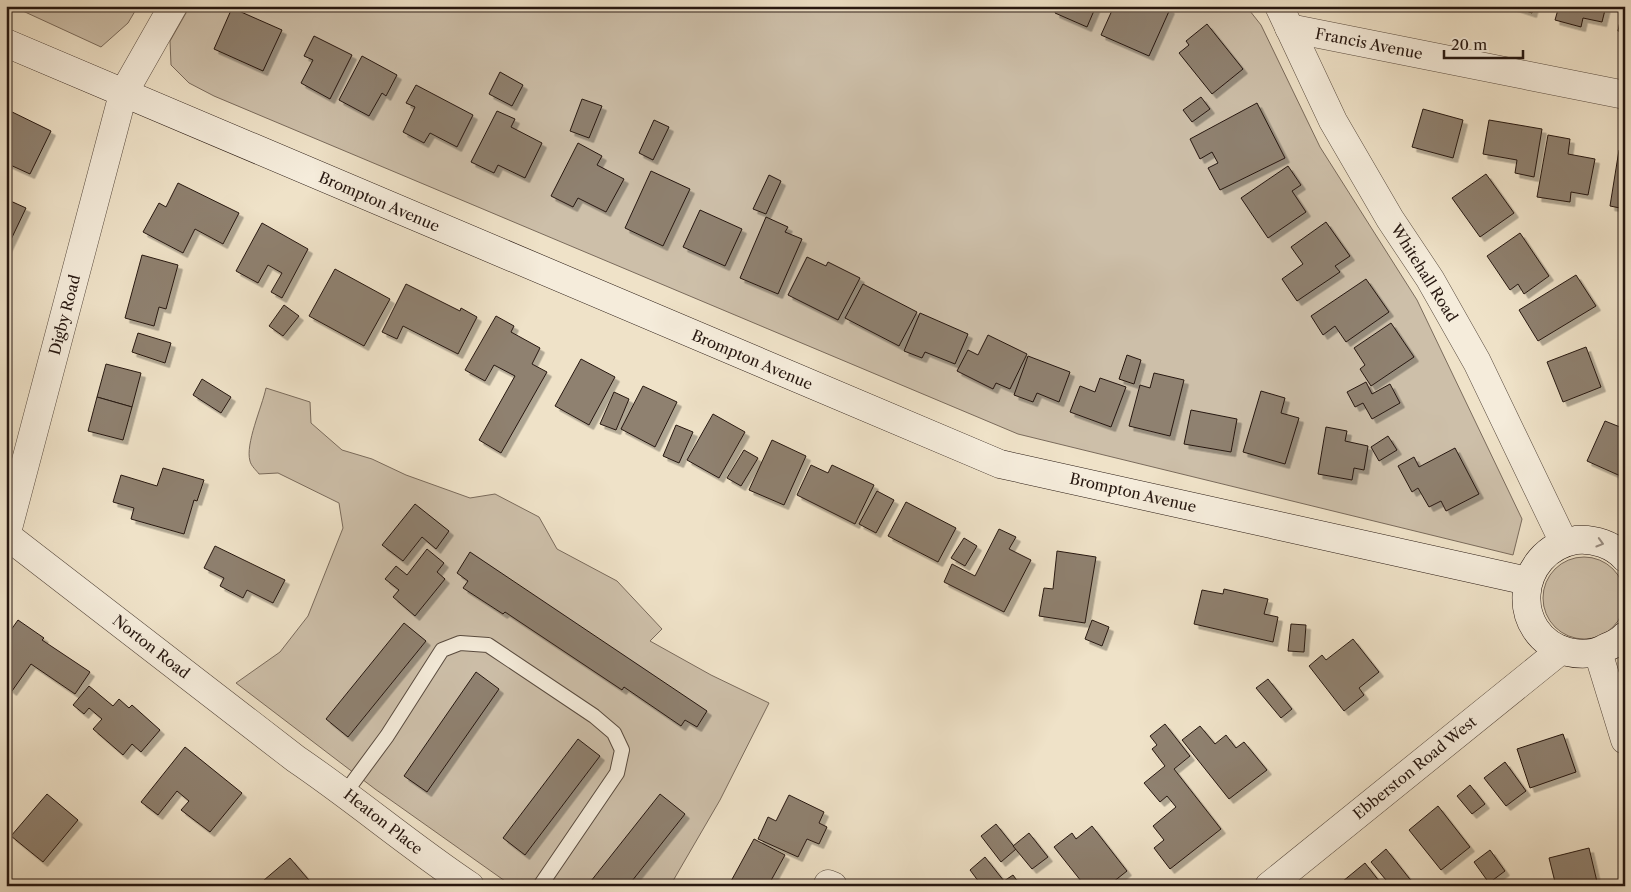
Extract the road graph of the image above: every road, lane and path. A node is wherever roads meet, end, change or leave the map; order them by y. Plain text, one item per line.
1 (173, 6) edge
2 (1284, 17) edge
3 (6, 43) edge
4 (123, 94) junction
5 (1625, 95) edge
6 (6, 536) edge
7 (1564, 543) junction
8 (1625, 558) edge
9 (1528, 581) junction
10 (1625, 636) edge
11 (1561, 650) junction
12 (1598, 652) junction
13 (1625, 740) edge
14 (296, 759) joint
15 (345, 793) junction
16 (470, 886) edge
17 (540, 886) edge
18 (1269, 886) edge

1 - 4 street, Digby Road
2 - 5 street, Francis Avenue
2 - 7 street, Whitehall Road
3 - 4 street, Brompton Avenue
4 - 6 street, Digby Road
4 - 9 street, Brompton Avenue
6 - 14 street, Norton Road
7 -> 8 street
7 - 9 street
9 - 11 street
10 - 12 street
11 - 12 street
11 - 18 street, Ebberston Road West
12 - 13 street
14 - 15 street, Heaton Place
15 - 16 street, Heaton Place
15 - 17 lane

